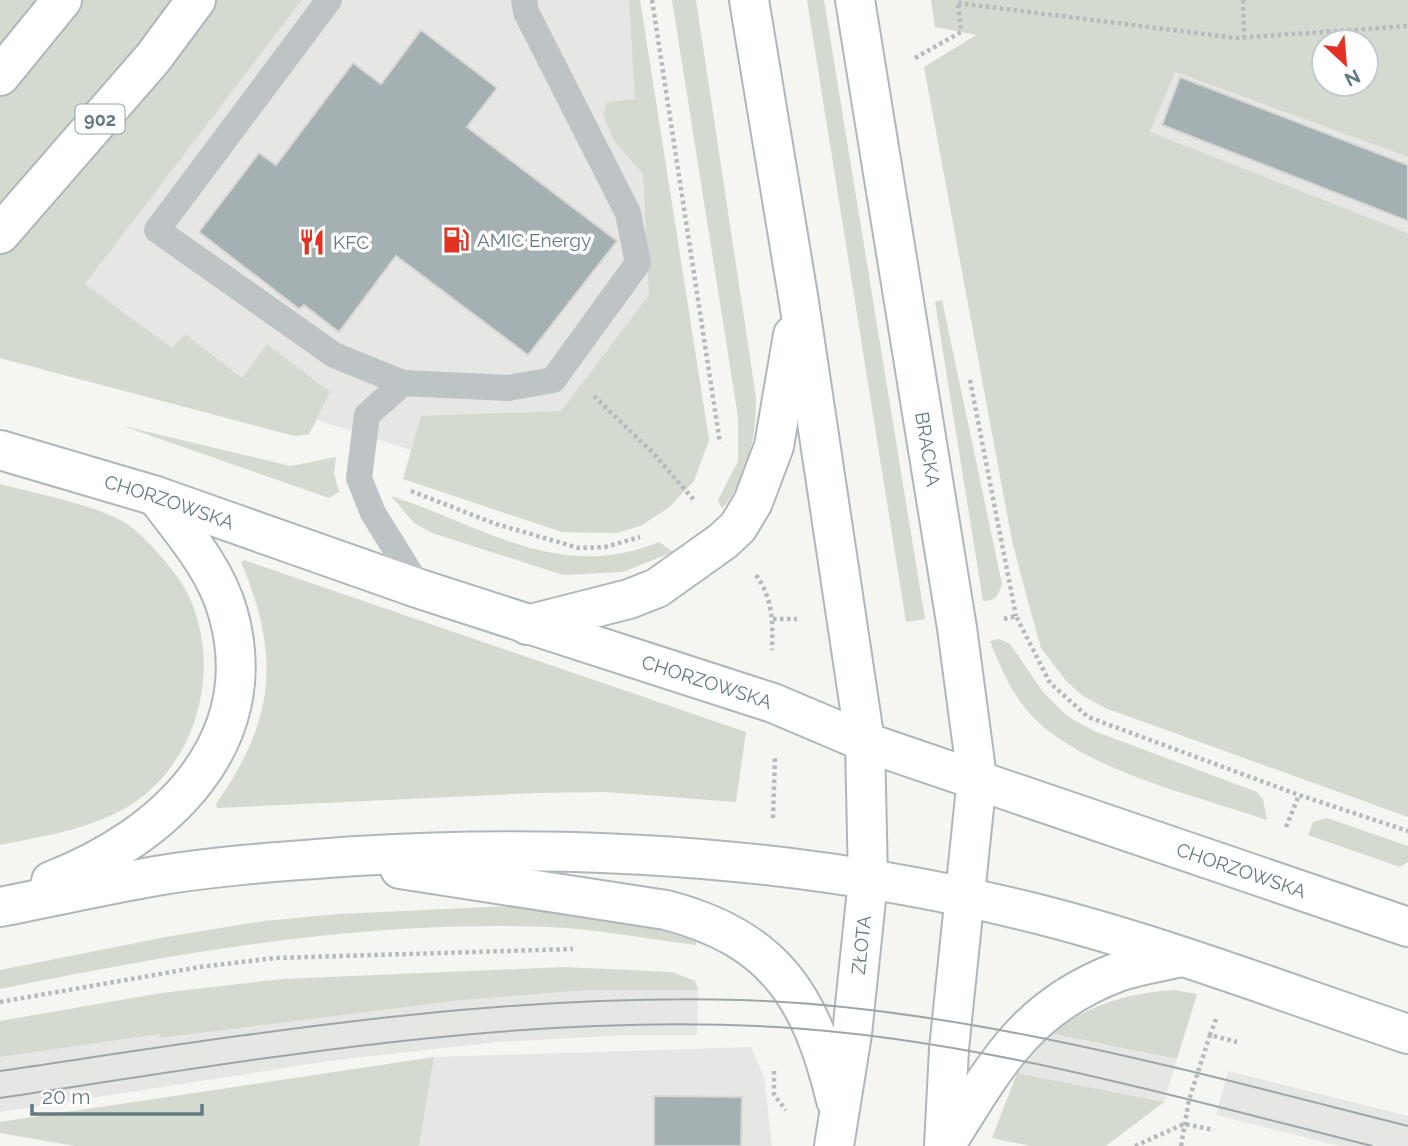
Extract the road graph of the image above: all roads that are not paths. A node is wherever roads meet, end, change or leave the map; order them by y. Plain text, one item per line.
1 (62, 0) edge
2 (196, 0) edge
3 (329, 0) edge
4 (524, 0) edge
5 (749, 0) edge
6 (855, 0) edge
7 (0, 76) edge
8 (0, 234) edge
9 (799, 302) junction
10 (403, 383) junction
11 (0, 450) edge
12 (156, 496) junction
13 (420, 589) junction
14 (527, 625) junction
15 (865, 742) junction
16 (977, 778) junction
17 (327, 858) junction
18 (867, 880) junction
19 (965, 898) junction
20 (0, 901) edge
21 (0, 907) edge
22 (1408, 927) edge
23 (1183, 956) junction
24 (1408, 1034) edge
25 (837, 1131) edge
26 (944, 1146) edge

1 - 7 main road
2 - 8 main road, 902
3 - 10 lane
4 - 10 lane
5 - 9 main road
6 - 16 main road, BRACKA
9 - 14 main road
9 - 15 main road
10 - 13 lane
11 - 12 main road, CHORZOWSKA
12 - 13 main road, CHORZOWSKA
12 - 20 main road
13 - 14 main road, CHORZOWSKA
14 - 15 main road, CHORZOWSKA
15 - 16 main road, CHORZOWSKA
15 - 18 main road, ZŁOTA
16 - 19 main road, BRACKA
16 - 22 main road, CHORZOWSKA
17 - 18 main road
17 - 21 main road
17 - 25 main road
18 - 19 main road
18 - 25 main road, ZŁOTA
19 - 23 main road
19 - 26 main road
23 - 24 main road
23 - 26 main road

